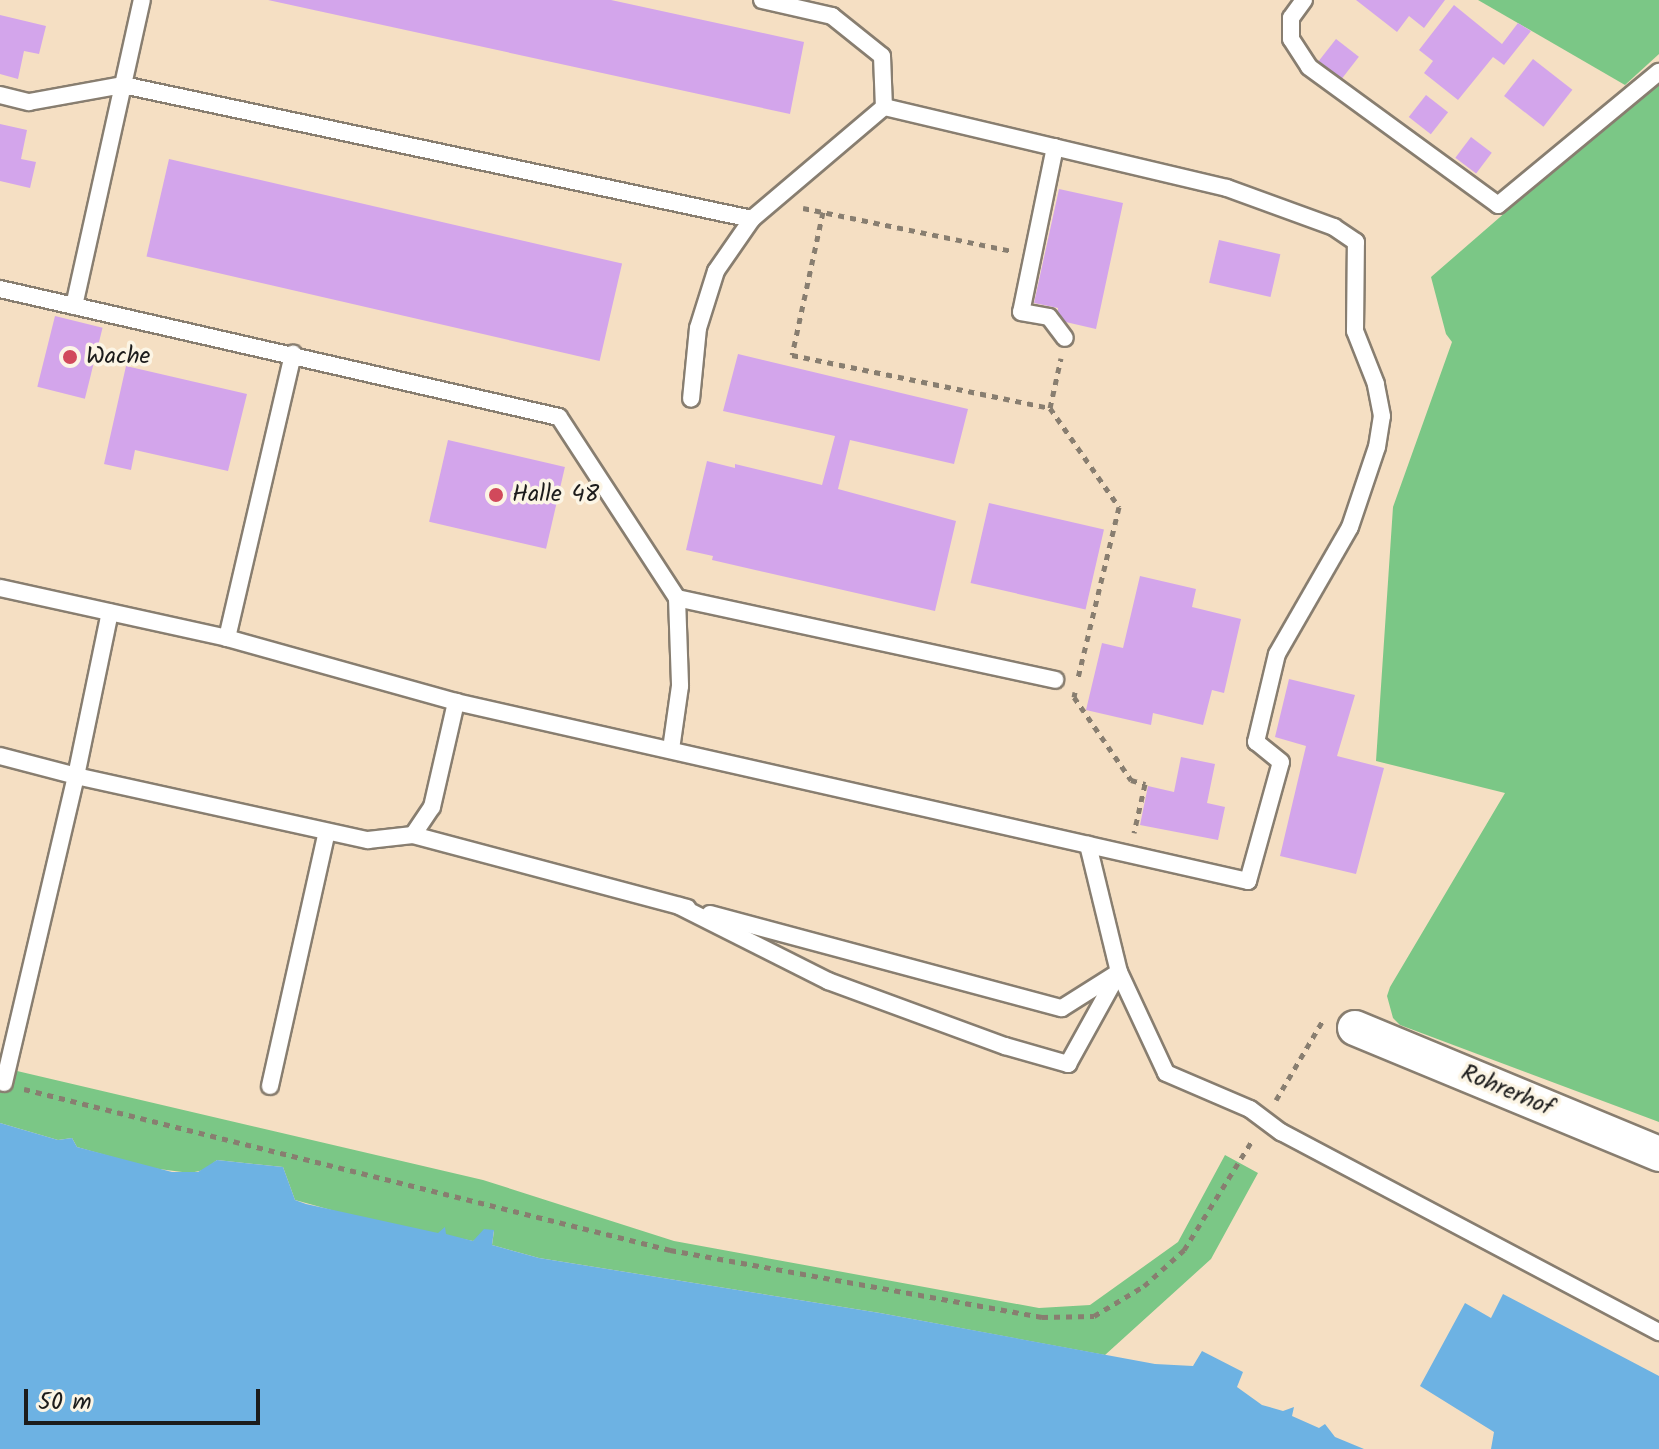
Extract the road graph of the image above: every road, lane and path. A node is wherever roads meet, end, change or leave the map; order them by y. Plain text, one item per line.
1 (142, 0) edge
2 (762, 0) edge
3 (1304, 0) edge
4 (1659, 72) edge
5 (123, 85) junction
6 (0, 95) edge
7 (884, 107) junction
8 (1055, 147) junction
9 (773, 201) junction
10 (823, 212) junction
11 (752, 219) junction
12 (1033, 255) junction
13 (0, 289) edge
14 (74, 306) junction
15 (1065, 338) joint
16 (293, 354) junction
17 (691, 399) dead end
18 (1050, 408) junction
19 (0, 588) edge
20 (677, 598) junction
21 (110, 612) junction
22 (227, 638) junction
23 (1055, 680) dead end
24 (456, 702) junction
25 (671, 749) junction
26 (0, 756) edge
27 (76, 776) junction
28 (327, 832) junction
29 (413, 835) junction
30 (1088, 845) junction
31 (1130, 854) junction
32 (679, 906) junction
33 (1119, 972) junction
34 (1355, 1028) joint
35 (4, 1083) joint
36 (270, 1086) dead end
37 (1263, 1122) junction
38 (1659, 1154) edge
39 (1659, 1332) edge

1 - 5 lane
2 - 7 lane
3 - 4 lane
5 - 6 lane
5 - 11 lane
5 - 14 lane
7 - 8 lane
7 - 9 lane
8 - 12 lane
8 - 31 lane
9 - 10 path
9 - 11 lane
10 - 12 path
10 - 18 path
11 - 17 lane
12 - 15 lane
13 - 14 lane
14 - 16 lane
15 - 18 path
16 - 20 lane
16 - 22 lane
18 - 31 path
19 - 21 lane
20 - 23 lane
20 - 25 lane
21 - 22 lane
21 - 27 lane
22 - 24 lane
24 - 25 lane
24 - 29 lane
25 - 30 lane
26 - 27 lane
27 - 28 lane
27 - 35 lane
28 - 29 lane
28 - 36 lane
29 - 32 lane
30 - 31 lane
30 - 33 lane
32 - 33 lane
32 - 33 lane
33 - 37 lane
34 - 37 path
34 - 38 street, Rohrerhof
35 - 37 path
37 - 39 lane

